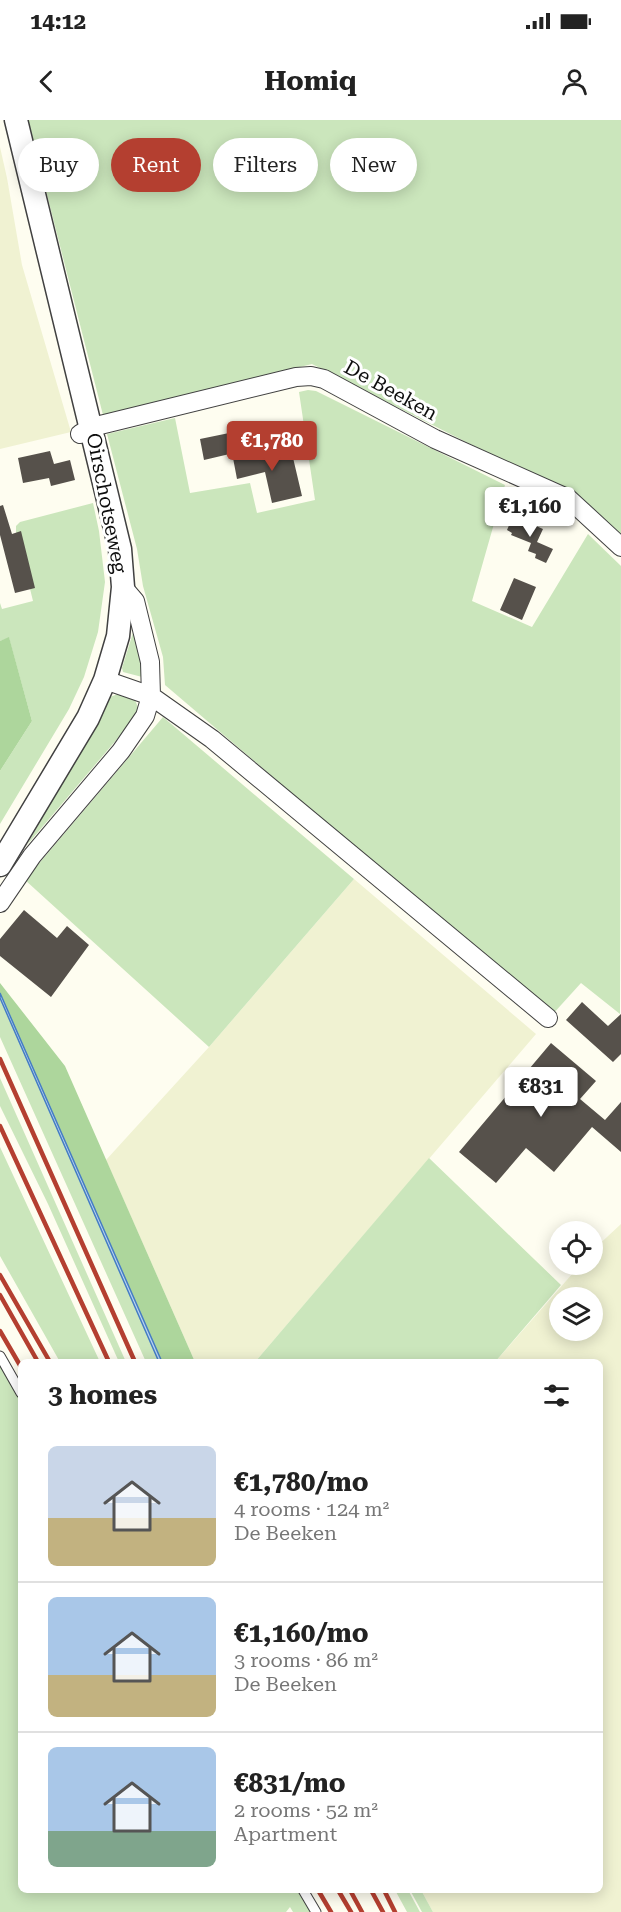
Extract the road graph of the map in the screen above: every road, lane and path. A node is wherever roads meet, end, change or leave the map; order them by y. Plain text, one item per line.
1 (16, 120) edge
2 (86, 430) junction
3 (621, 547) edge
4 (123, 587) junction
5 (105, 680) junction
6 (151, 696) junction
7 (0, 865) edge
8 (0, 903) edge
9 (548, 1018) dead end
10 (0, 1356) edge
11 (18, 1388) edge
12 (305, 1893) edge
13 (316, 1912) edge

1 - 2 street, Oirschotseweg
2 - 3 street, De Beeken
2 - 4 street, Oirschotseweg
4 - 5 street, Oirschotseweg
4 - 6 street
5 - 6 street
5 - 7 street, Oirschotseweg
6 - 8 street
6 - 9 street
10 - 11 lane
12 - 13 lane

